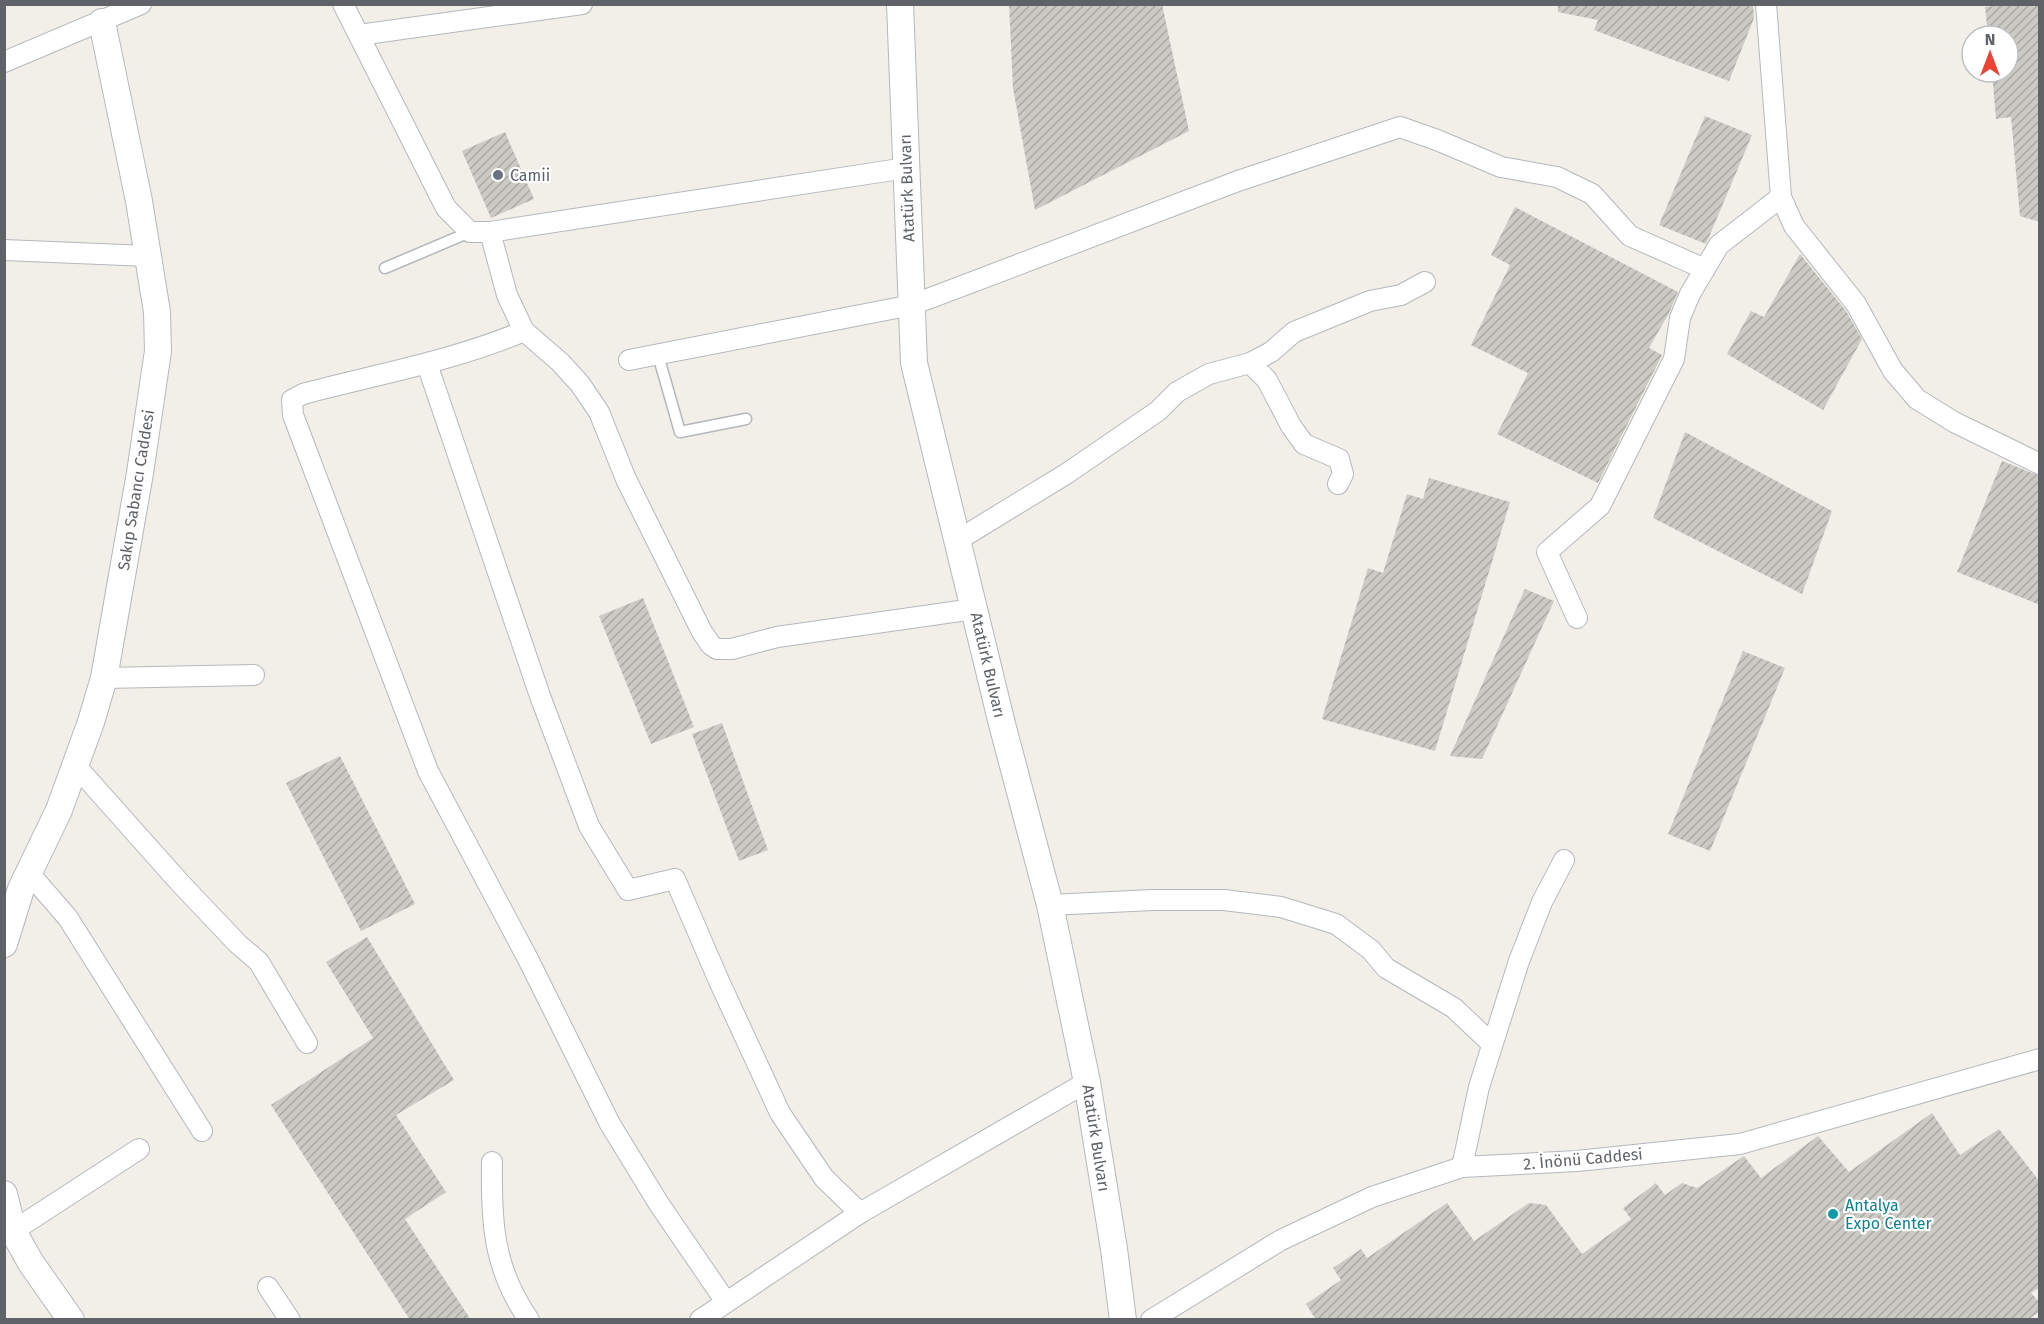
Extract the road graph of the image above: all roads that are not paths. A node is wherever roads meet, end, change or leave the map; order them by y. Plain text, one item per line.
1 (141, 4) edge
2 (343, 4) edge
3 (582, 4) edge
4 (900, 4) edge
5 (1766, 4) edge
6 (102, 22) junction
7 (359, 35) junction
8 (4, 62) edge
9 (906, 168) junction
10 (1781, 197) junction
11 (470, 232) junction
12 (489, 232) junction
13 (4, 250) edge
14 (148, 256) junction
15 (385, 268) dead end
16 (1705, 269) junction
17 (1425, 282) dead end
18 (912, 305) junction
19 (524, 331) junction
20 (658, 354) junction
21 (629, 360) dead end
22 (1250, 363) junction
23 (427, 364) junction
24 (746, 419) dead end
25 (2040, 464) edge
26 (1338, 484) dead end
27 (958, 540) junction
28 (975, 609) junction
29 (1577, 618) dead end
30 (254, 675) dead end
31 (104, 678) junction
32 (75, 765) junction
33 (1564, 860) dead end
34 (29, 873) junction
35 (1050, 905) junction
36 (4, 944) edge
37 (307, 1043) dead end
38 (1492, 1044) junction
39 (2040, 1059) edge
40 (1087, 1082) junction
41 (202, 1131) dead end
42 (139, 1149) dead end
43 (492, 1162) dead end
44 (1462, 1167) junction
45 (4, 1194) edge
46 (860, 1213) junction
47 (13, 1231) junction
48 (268, 1287) dead end
49 (726, 1302) junction
50 (68, 1318) edge
51 (290, 1320) edge
52 (529, 1320) edge
53 (700, 1320) edge
54 (1123, 1320) edge
55 (1151, 1320) edge

1 - 6 street
2 - 7 street
3 - 7 street
4 - 9 street, Atatürk Bulvarı
5 - 10 street
6 - 8 street
6 - 14 street, Sakıp Sabancı Caddesi
7 - 11 street
9 - 12 street
9 - 18 street, Atatürk Bulvarı
10 - 16 street
10 - 25 street
11 - 12 street
11 - 15 lane
12 - 19 street
13 - 14 street
14 - 31 street, Sakıp Sabancı Caddesi
16 - 18 street
16 - 29 street
17 - 22 street
18 - 20 street
18 - 27 street, Atatürk Bulvarı
19 - 23 street
19 - 28 street
20 - 21 street
20 - 24 lane
22 - 26 street
22 - 27 street
23 - 46 street
23 - 49 street
27 - 28 street, Atatürk Bulvarı
28 - 35 street, Atatürk Bulvarı
30 - 31 street
31 - 32 street, Sakıp Sabancı Caddesi
32 - 34 street, Sakıp Sabancı Caddesi
32 - 37 street
33 - 38 street
34 - 36 street, Sakıp Sabancı Caddesi
34 - 41 street
35 - 38 street
35 - 40 street, Atatürk Bulvarı
38 - 44 street
39 - 44 street, 2. İnönü Caddesi
40 - 46 street
40 - 54 street, Atatürk Bulvarı
42 - 47 street
43 - 52 street
44 - 55 street, 2. İnönü Caddesi
45 - 47 street
46 - 49 street
47 - 50 street
48 - 51 street
49 - 53 street

